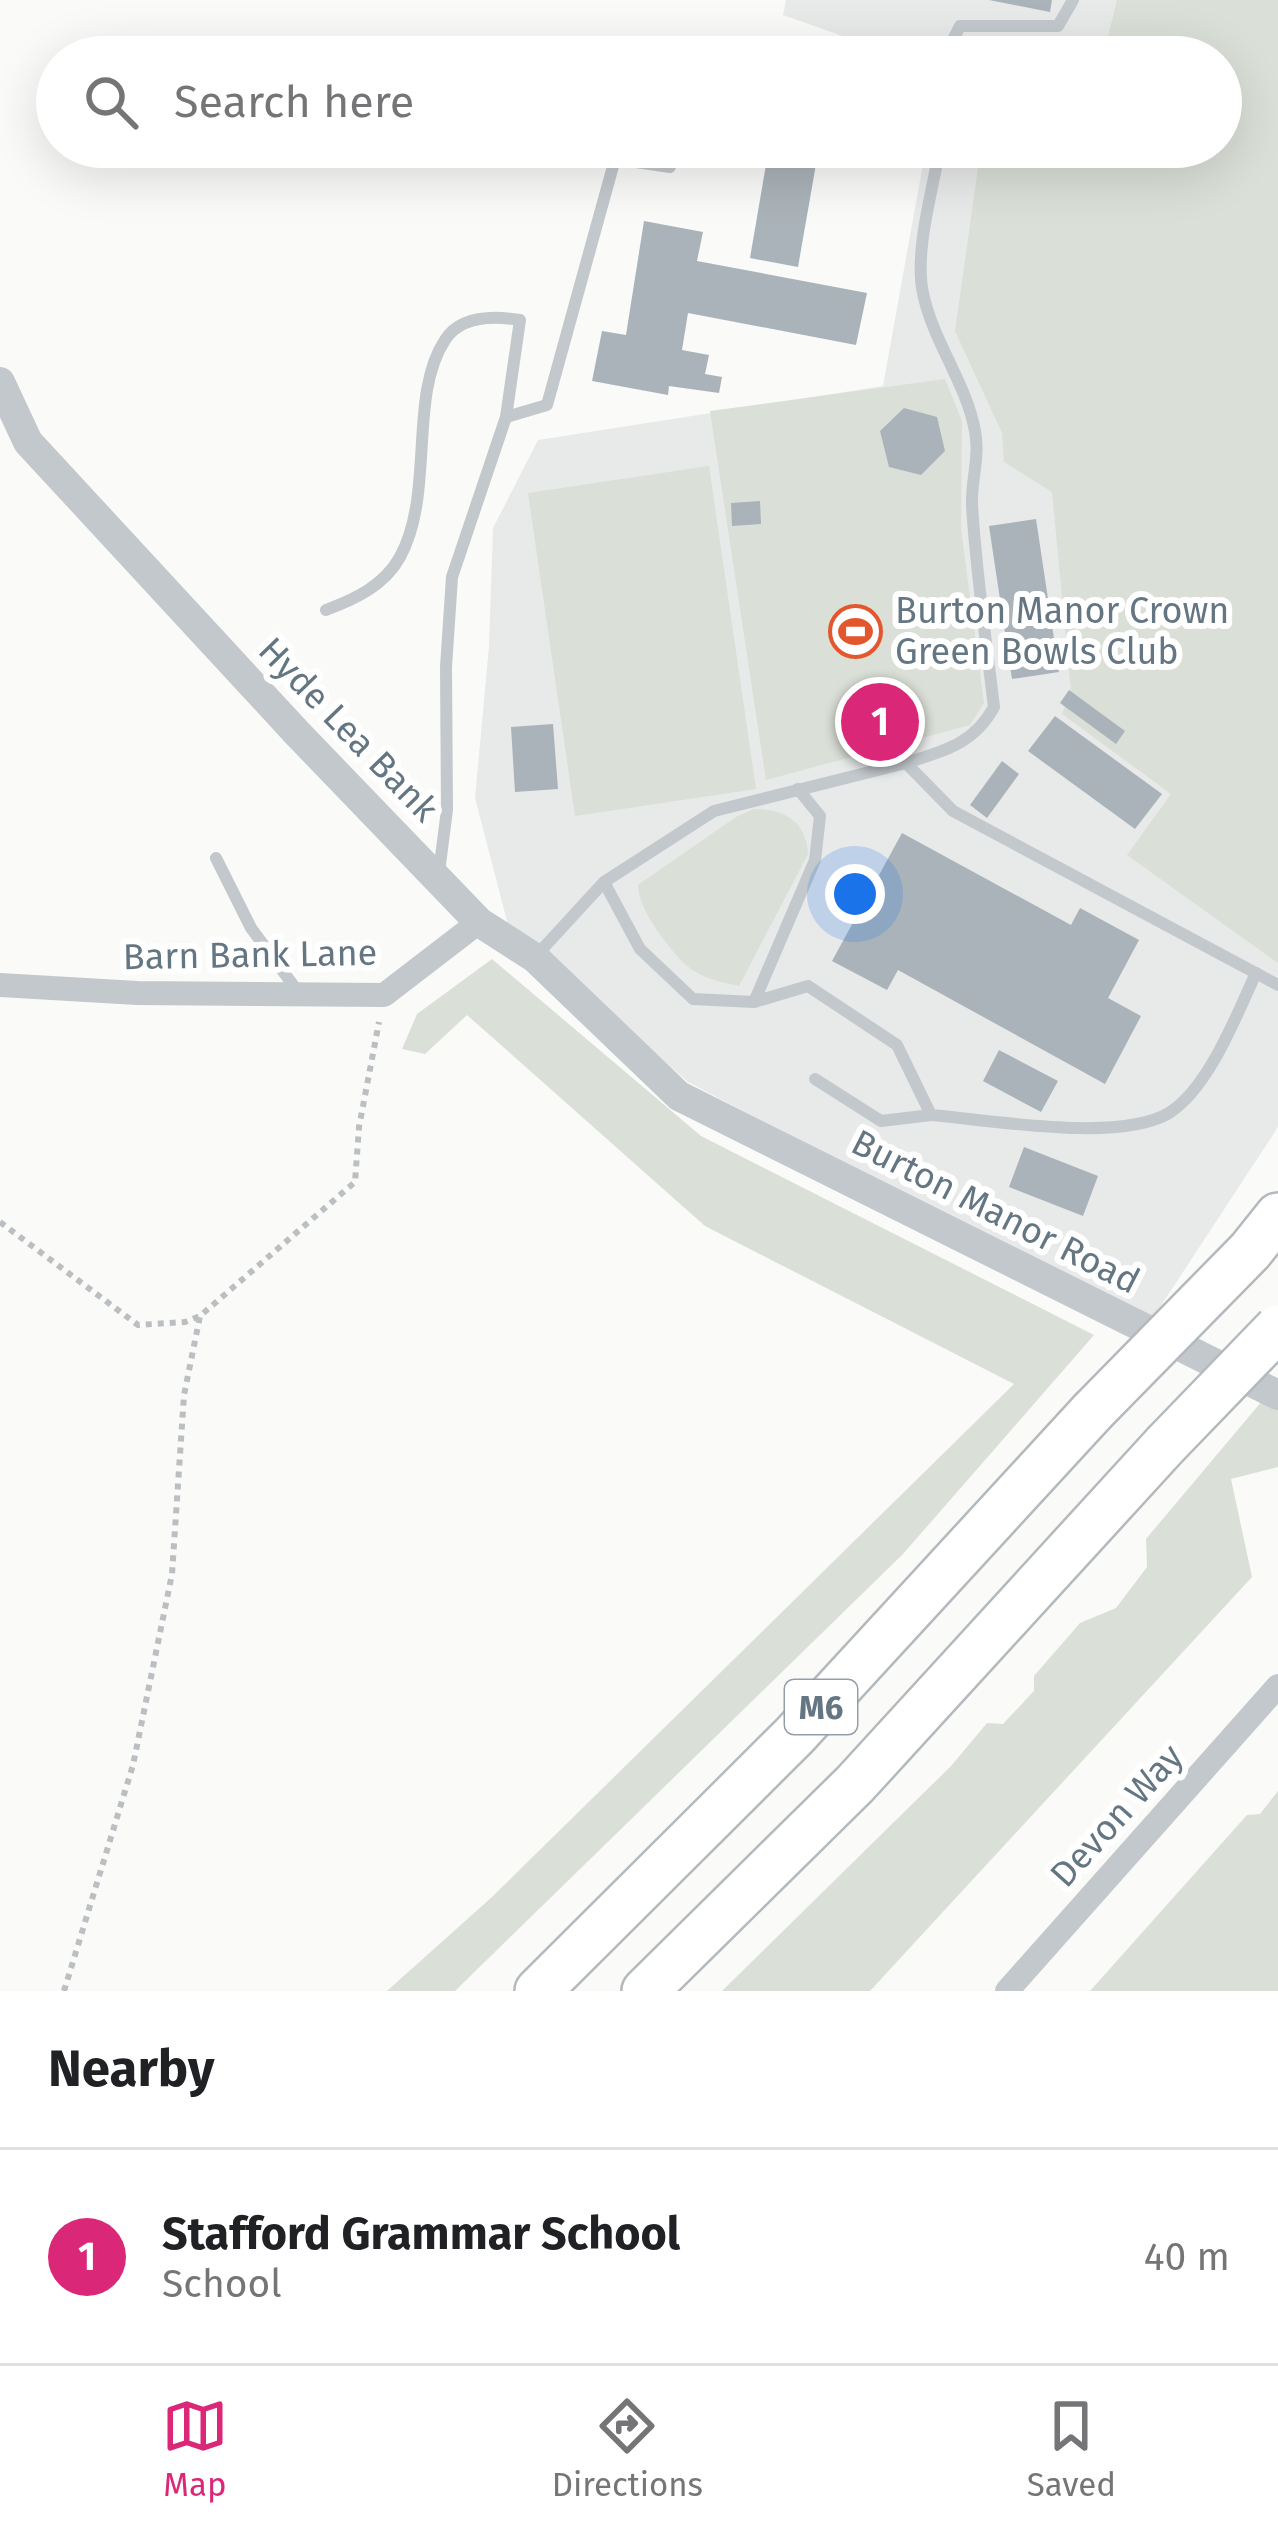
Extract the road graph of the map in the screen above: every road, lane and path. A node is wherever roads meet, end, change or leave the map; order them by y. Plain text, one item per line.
1 (1073, 0) edge
2 (955, 36) edge
3 (613, 168) edge
4 (937, 168) edge
5 (0, 382) edge
6 (506, 417) junction
7 (326, 610) dead end
8 (906, 763) junction
9 (798, 789) junction
10 (216, 858) dead end
11 (438, 879) junction
12 (604, 882) junction
13 (479, 922) junction
14 (535, 958) junction
15 (1256, 973) junction
16 (0, 985) edge
17 (1278, 985) edge
18 (299, 994) junction
19 (384, 995) junction
20 (754, 1002) junction
21 (815, 1079) dead end
22 (680, 1096) joint
23 (931, 1115) junction
24 (0, 1222) edge
25 (1264, 1233) edge
26 (200, 1316) junction
27 (1278, 1328) edge
28 (1278, 1395) edge
29 (1278, 1686) edge
30 (64, 1991) edge
31 (538, 1991) edge
32 (645, 1991) edge
33 (1007, 1991) edge

1 - 2 lane
3 - 6 lane
4 - 8 lane
5 - 11 street, Hyde Lea Bank
6 - 7 lane
6 - 11 lane
8 - 9 lane
8 - 15 lane
9 - 12 lane
9 - 20 lane
10 - 18 lane
11 - 13 street, Hyde Lea Bank
12 - 14 lane
12 - 20 lane
13 - 14 street, Hyde Lea Bank
13 - 19 street, Barn Bank Lane
14 - 22 street, Hyde Lea Bank
15 - 17 lane
15 - 23 lane
16 - 18 street, Barn Bank Lane
18 - 19 street, Barn Bank Lane
19 - 26 path
20 - 23 lane
21 - 23 lane
22 - 28 street, Burton Manor Road
24 - 26 path
25 - 31 highway, M6, bridge
26 - 30 path
27 - 32 highway, M6, bridge
29 - 33 street, Devon Way

